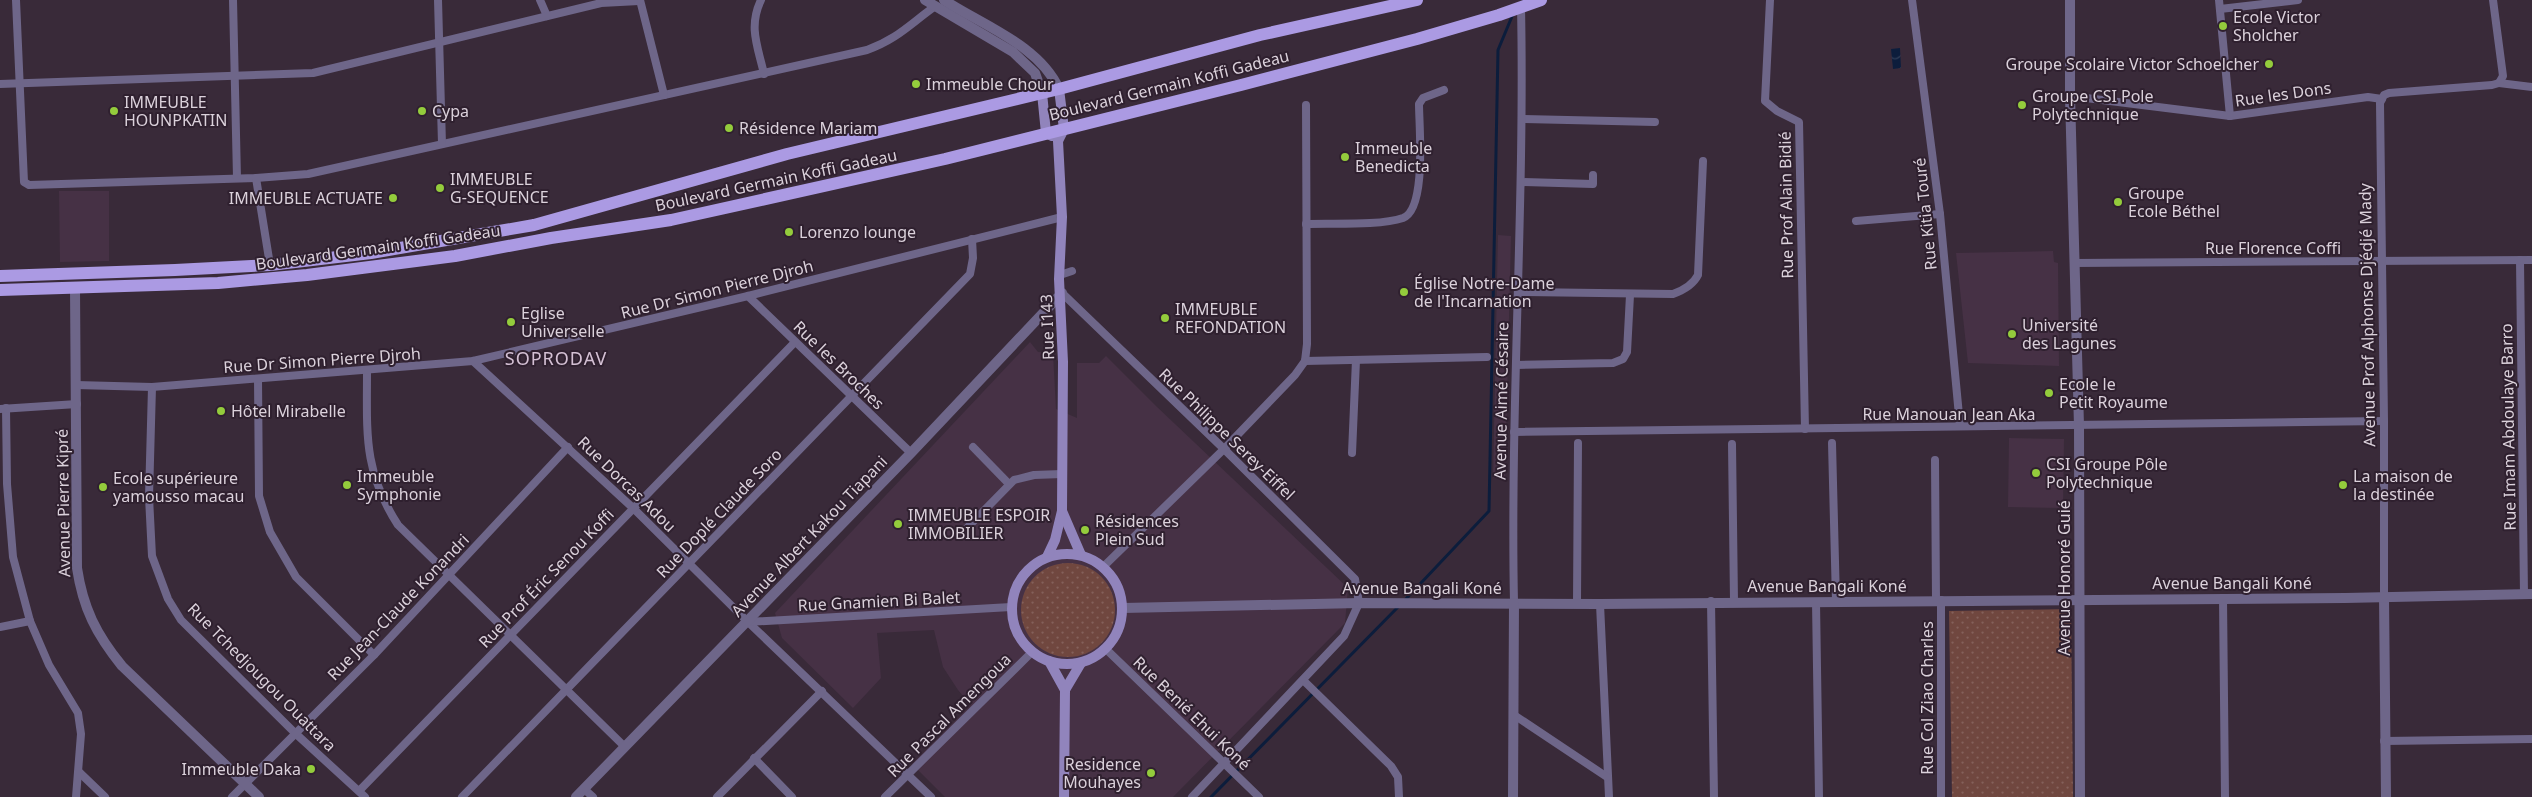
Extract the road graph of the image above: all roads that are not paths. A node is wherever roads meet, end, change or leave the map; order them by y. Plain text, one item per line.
1 (16, 0) edge
2 (233, 0) edge
3 (438, 0) edge
4 (540, 0) edge
5 (761, 0) edge
6 (925, 0) edge
7 (1417, 0) edge
8 (1541, 0) edge
9 (1770, 0) edge
10 (1912, 0) edge
11 (2070, 0) edge
12 (2219, 0) edge
13 (2298, 0) edge
14 (2493, 0) edge
15 (640, 1) edge
16 (948, 3) edge
17 (1521, 6) junction
18 (934, 7) junction
19 (2220, 9) junction
20 (547, 16) junction
21 (438, 43) junction
22 (764, 74) junction
23 (234, 76) junction
24 (2499, 83) junction
25 (0, 84) edge
26 (20, 84) junction
27 (2532, 87) edge
28 (1059, 89) junction
29 (1444, 90) dead end
30 (1042, 93) junction
31 (664, 95) junction
32 (2070, 96) junction
33 (2382, 98) junction
34 (1306, 105) dead end
35 (2230, 116) junction
36 (1522, 119) junction
37 (1655, 122) dead end
38 (1046, 133) junction
39 (1061, 135) junction
40 (442, 144) junction
41 (1704, 161) dead end
42 (1593, 175) dead end
43 (237, 178) junction
44 (256, 178) junction
45 (1521, 182) junction
46 (1940, 214) junction
47 (1062, 217) junction
48 (1856, 221) dead end
49 (1306, 224) junction
50 (972, 239) junction
51 (2520, 260) junction
52 (2532, 260) edge
53 (2382, 261) junction
54 (2074, 263) junction
55 (270, 265) junction
56 (1072, 271) dead end
57 (1060, 275) junction
58 (0, 276) edge
59 (75, 288) junction
60 (0, 290) edge
61 (1519, 292) junction
62 (1062, 293) junction
63 (1630, 295) junction
64 (748, 296) junction
65 (795, 342) junction
66 (1486, 357) dead end
67 (1356, 360) junction
68 (473, 361) junction
69 (1305, 361) junction
70 (1516, 365) junction
71 (367, 371) junction
72 (258, 378) junction
73 (76, 385) junction
74 (152, 386) junction
75 (852, 397) junction
76 (77, 404) junction
77 (3, 408) edge
78 (2384, 421) junction
79 (1960, 426) junction
80 (2079, 426) junction
81 (1804, 429) junction
82 (1514, 432) junction
83 (1578, 443) dead end
84 (1832, 443) dead end
85 (1732, 444) dead end
86 (568, 447) junction
87 (973, 447) dead end
88 (1224, 449) junction
89 (911, 453) junction
90 (1352, 453) dead end
91 (1935, 460) dead end
92 (1062, 474) junction
93 (1009, 484) junction
94 (633, 508) junction
95 (1062, 512) junction
96 (963, 532) dead end
97 (1081, 555) junction
98 (1047, 557) junction
99 (689, 563) junction
100 (1103, 567) junction
101 (448, 575) junction
102 (2528, 594) edge
103 (2384, 596) junction
104 (2223, 598) junction
105 (2079, 599) junction
106 (1836, 600) junction
107 (1939, 600) junction
108 (1711, 601) junction
109 (1734, 601) junction
110 (1577, 602) junction
111 (1816, 602) junction
112 (1359, 603) junction
113 (1514, 603) junction
114 (1600, 604) junction
115 (1012, 607) junction
116 (1123, 608) junction
117 (30, 622) junction
118 (748, 622) junction
119 (0, 627) edge
120 (510, 635) junction
121 (1106, 649) junction
122 (1032, 652) junction
123 (374, 655) junction
124 (1049, 661) junction
125 (1081, 663) junction
126 (1303, 680) junction
127 (566, 690) junction
128 (1065, 690) junction
129 (822, 691) junction
130 (1514, 715) junction
131 (295, 733) junction
132 (2532, 739) edge
133 (2384, 741) junction
134 (624, 746) junction
135 (754, 758) junction
136 (1226, 764) junction
137 (79, 772) junction
138 (908, 774) junction
139 (1607, 777) junction
140 (245, 784) junction
141 (584, 789) junction
142 (362, 794) edge
143 (76, 797) edge
144 (105, 797) edge
145 (232, 797) edge
146 (258, 797) edge
147 (462, 797) edge
148 (576, 797) edge
149 (593, 797) edge
150 (717, 797) edge
151 (792, 797) edge
152 (885, 797) edge
153 (931, 797) edge
154 (1064, 797) edge
155 (1192, 797) edge
156 (1258, 797) edge
157 (1399, 797) edge
158 (1513, 797) edge
159 (1609, 797) edge
160 (1714, 797) edge
161 (1819, 797) edge
162 (1941, 797) edge
163 (2080, 797) edge
164 (2225, 797) edge
165 (2386, 797) edge

1 - 26 street
2 - 23 street
3 - 21 street
4 - 20 street
5 - 22 street
6 - 18 street
7 - 28 main road, Boulevard Germain Koffi Gadeau
8 - 17 main road, Boulevard Germain Koffi Gadeau
9 - 81 street, Rue Prof Alain Bidié
10 - 46 street, Rue Kitia Touré
11 - 32 street, Avenue Honoré Guié
12 - 19 street
13 - 19 street
14 - 24 street
15 - 20 street
15 - 31 street
16 - 18 street
16 - 28 street
17 - 36 street, Avenue Aimé Césaire
17 - 39 main road, Boulevard Germain Koffi Gadeau
18 - 22 street
18 - 30 street
19 - 35 street
20 - 21 street
21 - 23 street
21 - 40 street
22 - 31 street
23 - 26 street
23 - 43 street
24 - 27 street
24 - 33 street
25 - 26 street
26 - 43 street
28 - 30 main road, Boulevard Germain Koffi Gadeau
28 - 39 main road, Rue I143
29 - 49 street
30 - 38 main road
30 - 55 main road, Boulevard Germain Koffi Gadeau
31 - 40 street
32 - 35 street, Rue les Dons
32 - 54 street, Avenue Honoré Guié
33 - 35 street, Rue les Dons
33 - 53 street, Avenue Prof Alphonse Djédjé Mady
34 - 49 street
36 - 37 street
36 - 45 street, Avenue Aimé Césaire
38 - 39 main road, Boulevard Germain Koffi Gadeau
38 - 59 main road, Boulevard Germain Koffi Gadeau
39 - 47 main road, Rue I143
40 - 44 street
41 - 63 street
42 - 45 street
43 - 44 street
44 - 55 street
45 - 61 street, Avenue Aimé Césaire
46 - 48 street
46 - 79 street, Rue Kitia Touré
47 - 50 street, Rue Dr Simon Pierre Djroh
47 - 57 main road, Rue I143
49 - 69 street
50 - 64 street, Rue Dr Simon Pierre Djroh
50 - 75 street, Rue Doplé Claude Soro
51 - 52 street, Rue Florence Coffi
51 - 53 street, Rue Florence Coffi
51 - 102 street, Rue Imam Abdoulaye Barro
53 - 54 street, Rue Florence Coffi
53 - 78 street, Avenue Prof Alphonse Djédjé Mady
54 - 80 street, Avenue Honoré Guié
55 - 58 main road, Boulevard Germain Koffi Gadeau
56 - 57 street
57 - 62 main road, Rue I143
59 - 60 main road, Boulevard Germain Koffi Gadeau
59 - 73 street, Avenue Pierre Kipré
61 - 63 street
61 - 70 street, Avenue Aimé Césaire
62 - 88 street, Rue Philippe Serey-Eiffel
62 - 89 street, Avenue Albert Kakou Tiapani
62 - 92 main road, Rue I143
63 - 70 street
64 - 65 street, Rue les Broches
64 - 68 street, Rue Dr Simon Pierre Djroh
65 - 75 street, Rue les Broches
65 - 94 street, Rue Prof Éric Senou Koffi
66 - 67 street
67 - 69 street
67 - 90 street
68 - 71 street, Rue Dr Simon Pierre Djroh
68 - 86 street, Rue Dorcas Adou
69 - 88 street
70 - 82 street, Avenue Aimé Césaire
71 - 72 street, Rue Dr Simon Pierre Djroh
71 - 101 street
72 - 74 street, Rue Dr Simon Pierre Djroh
72 - 123 street
73 - 74 street, Rue Dr Simon Pierre Djroh
73 - 76 street, Avenue Pierre Kipré
74 - 131 street, Rue Tchedjougou Ouattara
75 - 89 street, Rue les Broches
75 - 99 street, Rue Doplé Claude Soro
76 - 77 street
76 - 140 street, Avenue Pierre Kipré
77 - 117 street
78 - 80 street, Rue Manouan Jean Aka
78 - 103 street, Avenue Prof Alphonse Djédjé Mady
79 - 80 street, Rue Manouan Jean Aka
79 - 81 street, Rue Manouan Jean Aka
80 - 105 street, Avenue Honoré Guié
81 - 82 street, Rue Manouan Jean Aka
82 - 113 street, Avenue Aimé Césaire
83 - 110 street
84 - 106 street
85 - 109 street
86 - 94 street, Rue Dorcas Adou
86 - 101 street, Rue Jean-Claude Konandri
87 - 93 street
88 - 100 street
88 - 112 street, Rue Philippe Serey-Eiffel
89 - 118 street, Avenue Albert Kakou Tiapani
91 - 107 street, Rue Col Ziao Charles
92 - 93 street
92 - 95 main road, Rue I143
93 - 96 street
94 - 99 street, Rue Dorcas Adou
94 - 120 street, Rue Prof Éric Senou Koffi
95 - 97 main road, Rue I143
95 - 98 main road, Rue I143
97 - 98 main road
97 - 100 main road
98 - 115 main road
99 - 118 street, Rue Dorcas Adou
99 - 127 street, Rue Doplé Claude Soro
100 - 116 main road
101 - 120 street
101 - 123 street, Rue Jean-Claude Konandri
102 - 103 street, Avenue Bangali Koné
103 - 104 street, Avenue Bangali Koné
103 - 133 street, Avenue Prof Alphonse Djédjé Mady
104 - 105 street, Avenue Bangali Koné
104 - 164 street
105 - 107 street, Avenue Bangali Koné
105 - 163 street, Avenue Honoré Guié
106 - 107 street, Avenue Bangali Koné
106 - 111 street, Avenue Bangali Koné
107 - 162 street, Rue Col Ziao Charles
108 - 109 street, Avenue Bangali Koné
108 - 114 street, Avenue Bangali Koné
108 - 160 street
109 - 111 street, Avenue Bangali Koné
110 - 113 street, Avenue Bangali Koné
110 - 114 street, Avenue Bangali Koné
111 - 161 street
112 - 113 street, Avenue Bangali Koné
112 - 116 street, Avenue Bangali Koné
112 - 126 street
113 - 130 street, Avenue Aimé Césaire
114 - 139 street
115 - 118 street, Rue Gnamien Bi Balet
115 - 122 main road
116 - 121 main road
117 - 119 street
117 - 137 street
118 - 129 street, Rue Dorcas Adou
118 - 134 street, Avenue Albert Kakou Tiapani
120 - 127 street
120 - 142 street, Rue Prof Éric Senou Koffi
121 - 125 main road
121 - 136 street, Rue Benié Ehui Koné
122 - 124 main road
122 - 138 street, Rue Pascal Amengoua
123 - 131 street, Rue Jean-Claude Konandri
124 - 125 main road
124 - 128 main road
125 - 128 main road
126 - 136 street
126 - 157 street
127 - 134 street
127 - 147 street, Rue Doplé Claude Soro
128 - 154 main road
129 - 135 street
129 - 138 street, Rue Dorcas Adou
130 - 139 street
130 - 158 street, Avenue Aimé Césaire
131 - 140 street, Rue Jean-Claude Konandri
131 - 142 street, Rue Tchedjougou Ouattara
132 - 133 street
133 - 165 street, Avenue Prof Alphonse Djédjé Mady
134 - 141 street, Avenue Albert Kakou Tiapani
135 - 150 street
135 - 151 street
136 - 155 street
136 - 156 street, Rue Benié Ehui Koné
137 - 143 street
137 - 144 street
138 - 152 street, Rue Pascal Amengoua
138 - 153 street, Rue Dorcas Adou
139 - 159 street
140 - 145 street, Rue Jean-Claude Konandri
140 - 146 street, Avenue Pierre Kipré
141 - 148 street, Avenue Albert Kakou Tiapani
141 - 149 street

